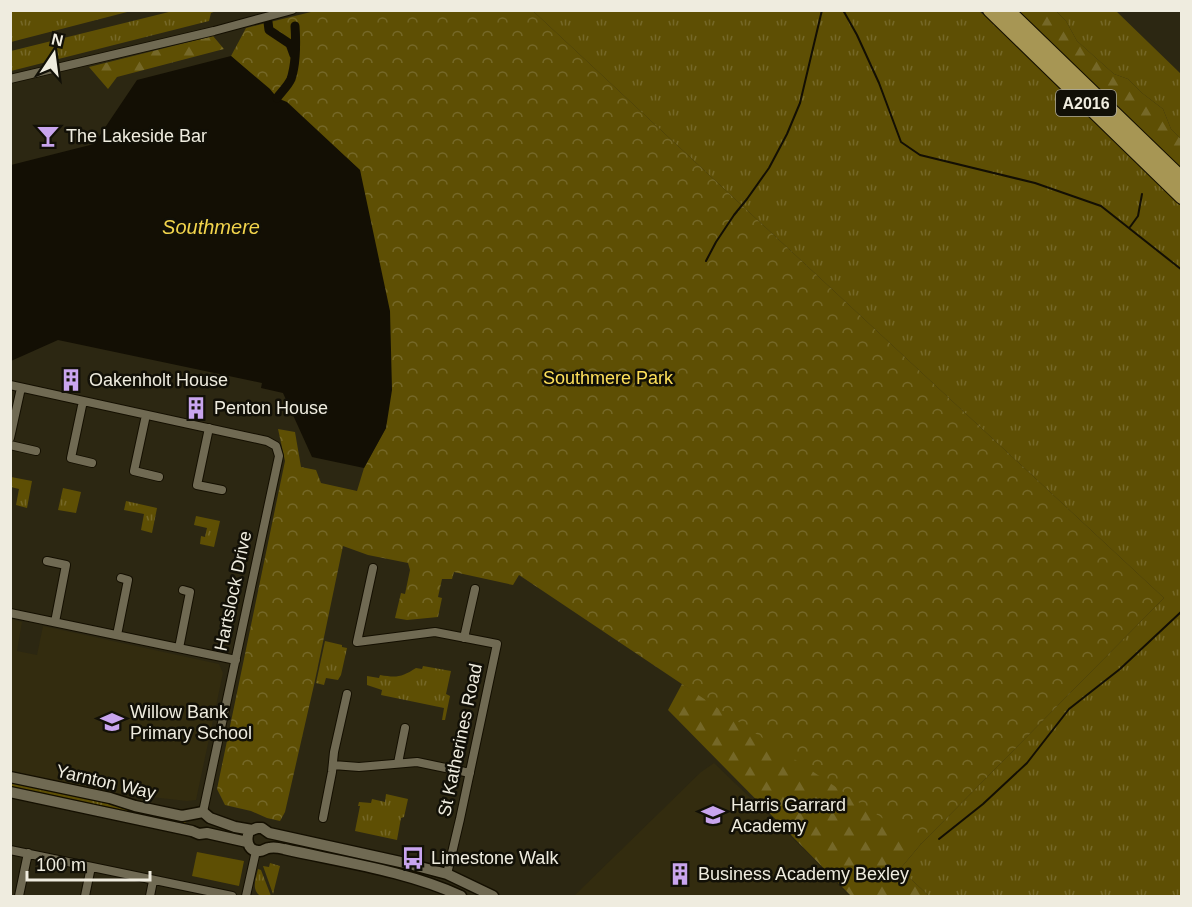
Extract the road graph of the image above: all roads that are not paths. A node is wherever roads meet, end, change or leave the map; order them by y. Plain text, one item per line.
1 (292, 10) edge
2 (990, 10) edge
3 (1007, 10) edge
4 (10, 79) edge
5 (1182, 179) edge
6 (1182, 197) edge
7 (10, 385) edge
8 (21, 388) junction
9 (83, 401) junction
10 (146, 415) junction
11 (209, 428) junction
12 (10, 438) edge
13 (10, 445) edge
14 (36, 451) dead end
15 (92, 463) dead end
16 (159, 477) dead end
17 (222, 490) dead end
18 (47, 561) dead end
19 (373, 568) dead end
20 (121, 578) dead end
21 (475, 589) dead end
22 (183, 590) dead end
23 (10, 613) edge
24 (55, 622) junction
25 (117, 635) junction
26 (464, 638) junction
27 (179, 648) junction
28 (236, 660) junction
29 (347, 694) dead end
30 (405, 728) dead end
31 (398, 764) junction
32 (333, 765) junction
33 (470, 773) junction
34 (10, 777) edge
35 (10, 792) edge
36 (202, 815) junction
37 (323, 818) dead end
38 (252, 830) junction
39 (192, 831) junction
40 (207, 833) junction
41 (270, 833) junction
42 (247, 842) junction
43 (268, 848) junction
44 (10, 850) edge
45 (256, 851) junction
46 (28, 853) junction
47 (91, 867) junction
48 (447, 874) junction
49 (153, 881) junction
50 (442, 888) junction
51 (19, 897) edge
52 (84, 897) edge
53 (150, 897) edge
54 (231, 897) edge
55 (246, 897) edge
56 (461, 897) edge
57 (493, 897) edge

1 - 4 street
2 - 6 main road, A2016
3 - 5 main road, A2016
7 - 8 street, Hartslock Drive
8 - 9 street, Hartslock Drive
8 - 12 street
9 - 10 street, Hartslock Drive
9 - 15 street
10 - 11 street, Hartslock Drive
10 - 16 street
11 - 17 street
11 - 28 street, Hartslock Drive
13 - 14 street
18 - 24 street
19 - 26 street, St Katherines Road
20 - 25 street
21 - 26 street
22 - 27 street
23 - 24 street
24 - 25 street
25 - 27 street
26 - 33 street, St Katherines Road
27 - 28 street
28 - 36 street, Hartslock Drive
29 - 32 street
30 - 31 street
31 - 32 street
31 - 33 street
32 - 37 street
33 - 48 street, St Katherines Road
34 - 36 street, Yarnton Way
35 - 39 street, Yarnton Way
36 - 38 street, Yarnton Way
36 - 39 street
36 - 40 street
38 - 41 street, Yarnton Way
38 - 42 street
39 - 40 street, Yarnton Way
40 - 42 street, Yarnton Way
41 - 43 street
41 - 48 street, Yarnton Way
42 - 45 street
43 - 45 street
43 - 50 street
44 - 46 street
45 - 55 street
46 - 47 street
46 - 51 street
47 - 49 street
47 - 52 street
48 - 50 street
48 - 57 street, Yarnton Way
49 - 53 street
49 - 54 street
50 - 56 street

